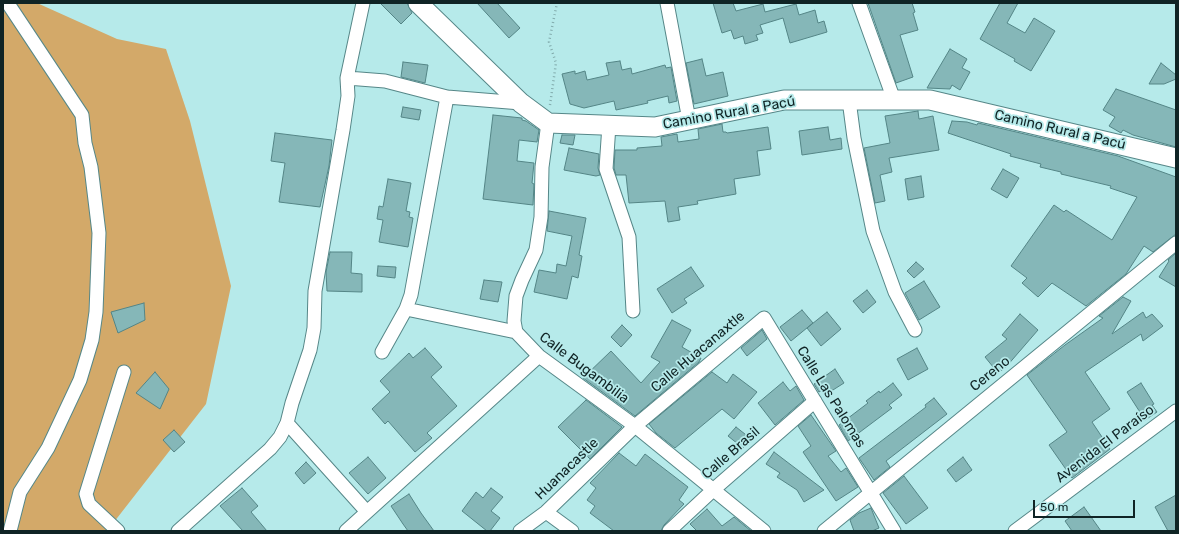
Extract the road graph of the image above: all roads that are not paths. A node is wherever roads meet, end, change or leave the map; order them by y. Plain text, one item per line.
1 (363, 3) edge
2 (418, 3) edge
3 (667, 3) edge
4 (859, 3) edge
5 (8, 7) edge
6 (348, 78) junction
7 (447, 97) junction
8 (849, 100) junction
9 (894, 100) junction
10 (521, 102) junction
11 (688, 120) junction
12 (548, 123) junction
13 (609, 125) junction
14 (1176, 158) edge
15 (1176, 242) edge
16 (406, 309) junction
17 (633, 311) dead end
18 (764, 318) joint
19 (915, 330) dead end
20 (516, 332) junction
21 (382, 352) dead end
22 (538, 356) junction
23 (124, 372) dead end
24 (815, 401) junction
25 (1176, 411) edge
26 (287, 424) junction
27 (635, 426) junction
28 (713, 490) junction
29 (871, 492) junction
30 (367, 512) junction
31 (546, 512) junction
32 (10, 531) edge
33 (118, 531) edge
34 (178, 531) edge
35 (346, 531) edge
36 (520, 531) edge
37 (572, 531) edge
38 (669, 531) edge
39 (764, 531) edge
40 (824, 531) edge
41 (894, 531) edge
42 (1015, 531) edge

1 - 6 street
2 - 10 street
3 - 11 street
4 - 9 street
5 - 32 street
6 - 7 street
6 - 26 street
7 - 10 street
7 - 16 street
8 - 9 street, Camino Rural a Pacú
8 - 11 street, Camino Rural a Pacú
8 - 19 street
9 - 14 street, Camino Rural a Pacú
10 - 12 street
11 - 13 street, Camino Rural a Pacú
12 - 13 street, Camino Rural a Pacú
12 - 20 street
13 - 17 street
15 - 29 street, Cereno
16 - 20 street
16 - 21 street
18 - 24 street, Calle Las Palomas
18 - 27 street, Calle Huacanaxtle
20 - 22 street, Calle Bugambilia
22 - 27 street, Calle Bugambilia
22 - 30 street
23 - 33 street
24 - 28 street, Calle Brasil
24 - 29 street, Calle Las Palomas
25 - 42 street, Avenida El Paraíso
26 - 30 street
26 - 34 street
27 - 28 street, Calle Bugambilia
27 - 31 street, Huanacastle
28 - 38 street, Calle Brasil
28 - 39 street, Calle Bugambilia
29 - 40 street, Cereno
29 - 41 street, Calle Las Palomas
30 - 35 street
31 - 36 street, Huanacastle
31 - 37 street

